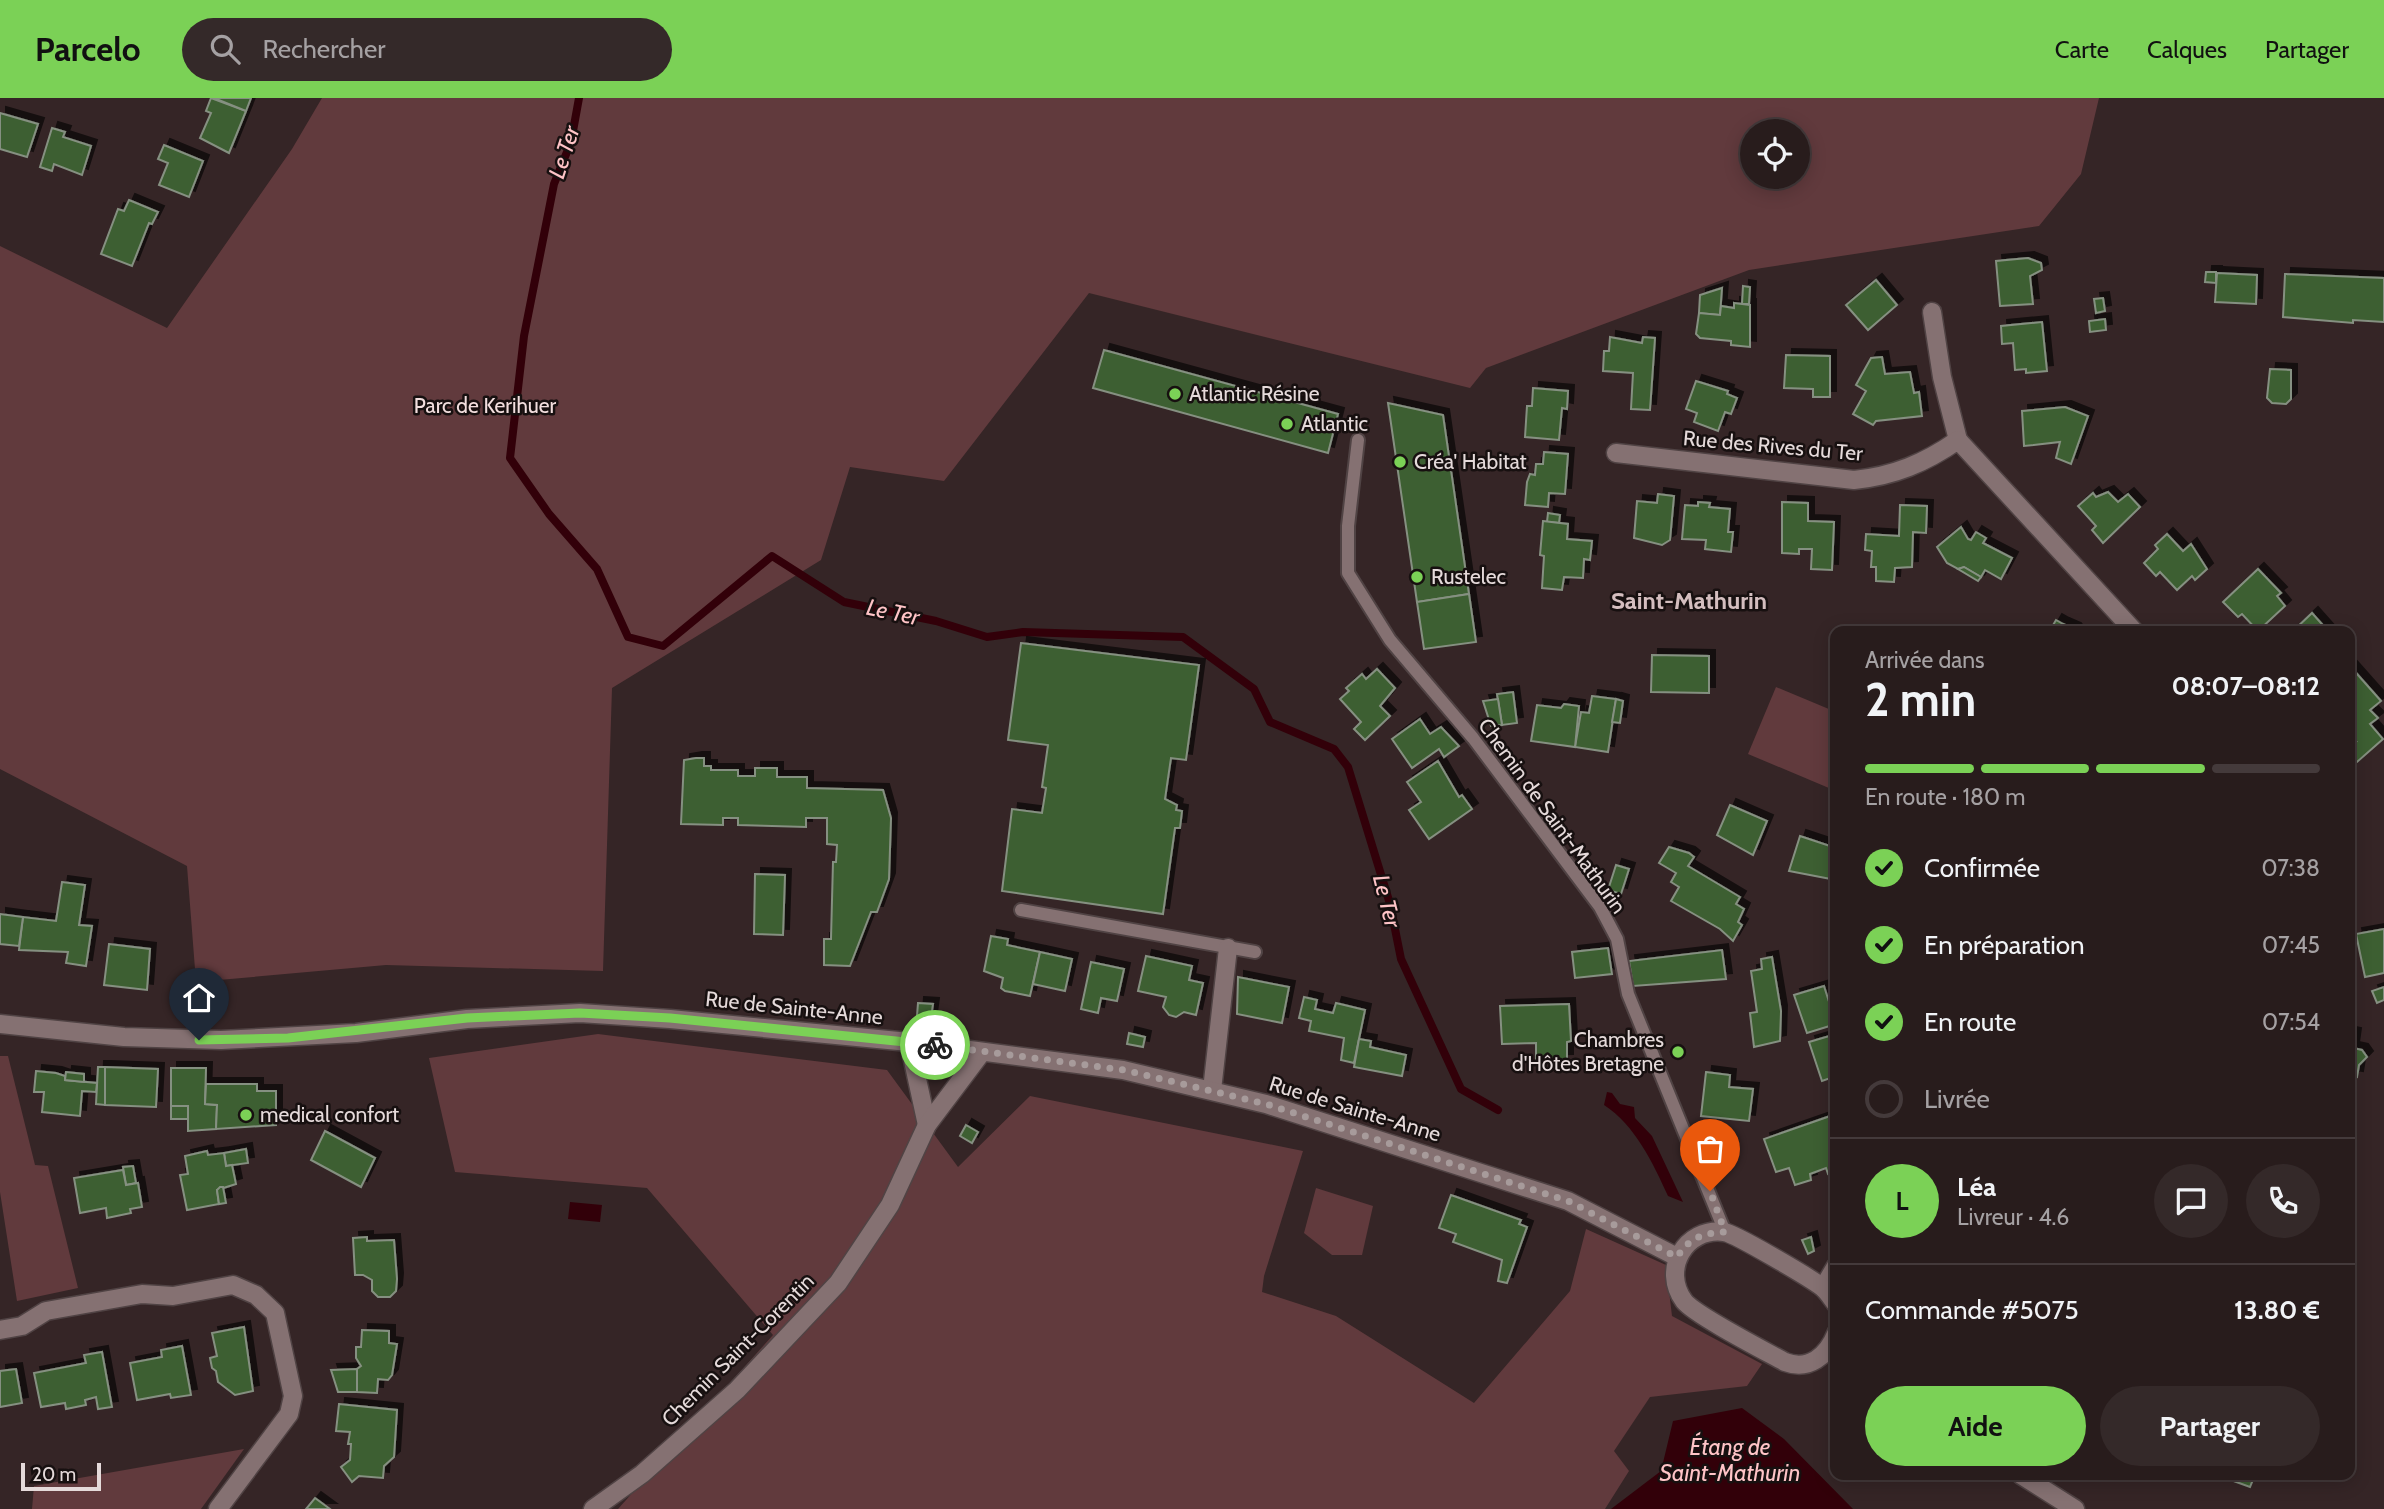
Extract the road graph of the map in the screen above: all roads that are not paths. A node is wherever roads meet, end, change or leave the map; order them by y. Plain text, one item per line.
1 (1932, 312) dead end
2 (1358, 440) dead end
3 (1958, 440) junction
4 (1616, 453) dead end
5 (2129, 626) edge
6 (1021, 910) dead end
7 (1228, 948) junction
8 (1255, 952) dead end
9 (0, 1024) edge
10 (909, 1042) junction
11 (982, 1052) junction
12 (1212, 1090) junction
13 (927, 1125) junction
14 (1725, 1232) junction
15 (1677, 1257) junction
16 (1830, 1276) edge
17 (1823, 1288) junction
18 (1830, 1297) edge
19 (0, 1330) edge
20 (1830, 1349) edge
21 (2029, 1480) edge
22 (218, 1509) edge
23 (593, 1509) edge
24 (2076, 1509) edge

1 - 3 street
2 - 14 lane, Chemin de Saint-Mathurin
3 - 4 street, Rue des Rives du Ter
3 - 5 street
6 - 7 lane
7 - 8 lane
7 - 12 street
9 - 10 street, Rue de Sainte-Anne
10 - 11 street, Rue de Sainte-Anne
10 - 13 street
11 - 12 street, Rue de Sainte-Anne
11 - 13 street, Chemin Saint-Corentin
12 - 15 street, Rue de Sainte-Anne
13 - 23 street, Chemin Saint-Corentin
14 - 15 street
14 - 17 street
15 - 20 street
16 - 17 street
17 - 18 street
19 - 22 street
21 - 24 street

